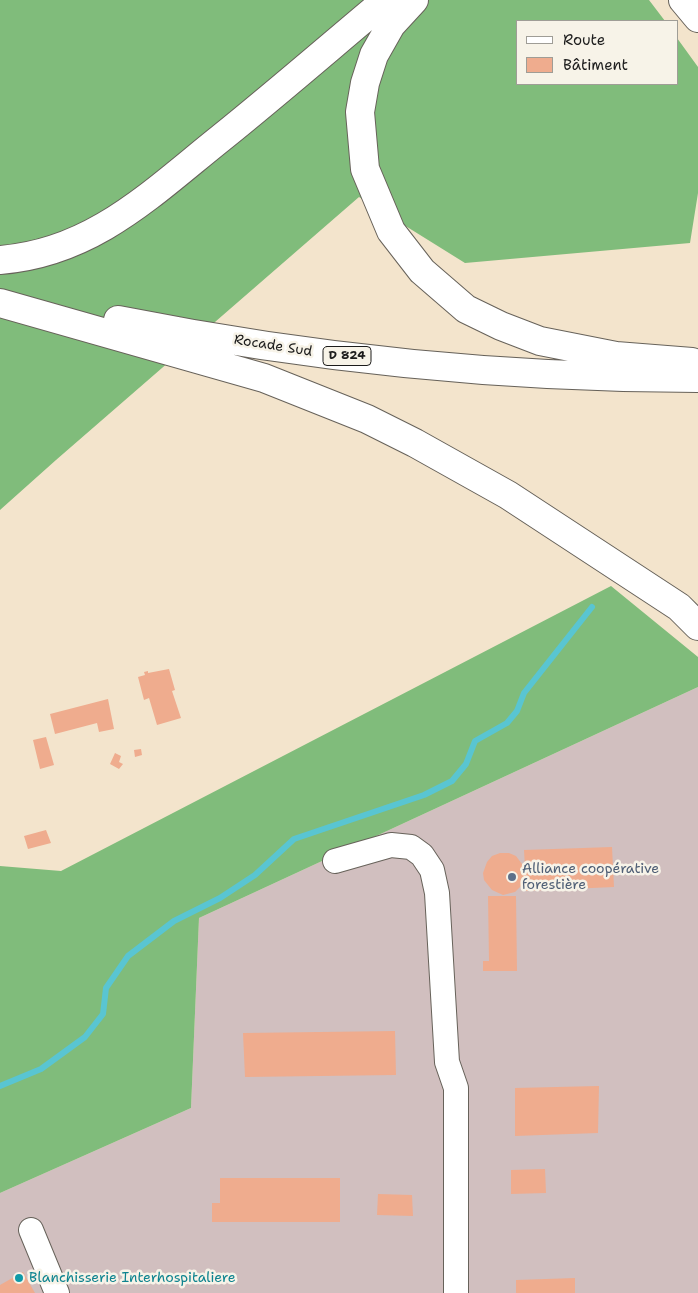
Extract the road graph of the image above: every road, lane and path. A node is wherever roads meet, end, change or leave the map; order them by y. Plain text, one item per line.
1 (386, 0) edge
2 (414, 0) edge
3 (683, 0) edge
4 (698, 18) edge
5 (0, 260) edge
6 (0, 296) edge
7 (0, 303) edge
8 (698, 362) edge
9 (698, 378) edge
10 (698, 626) edge
11 (335, 862) dead end
12 (31, 1230) dead end
13 (57, 1293) edge
14 (456, 1293) edge

1 - 5 main road
2 - 8 main road
3 - 4 main road
6 - 9 main road, Rocade Sud / D 824
7 - 10 main road
11 - 14 street
12 - 13 street

